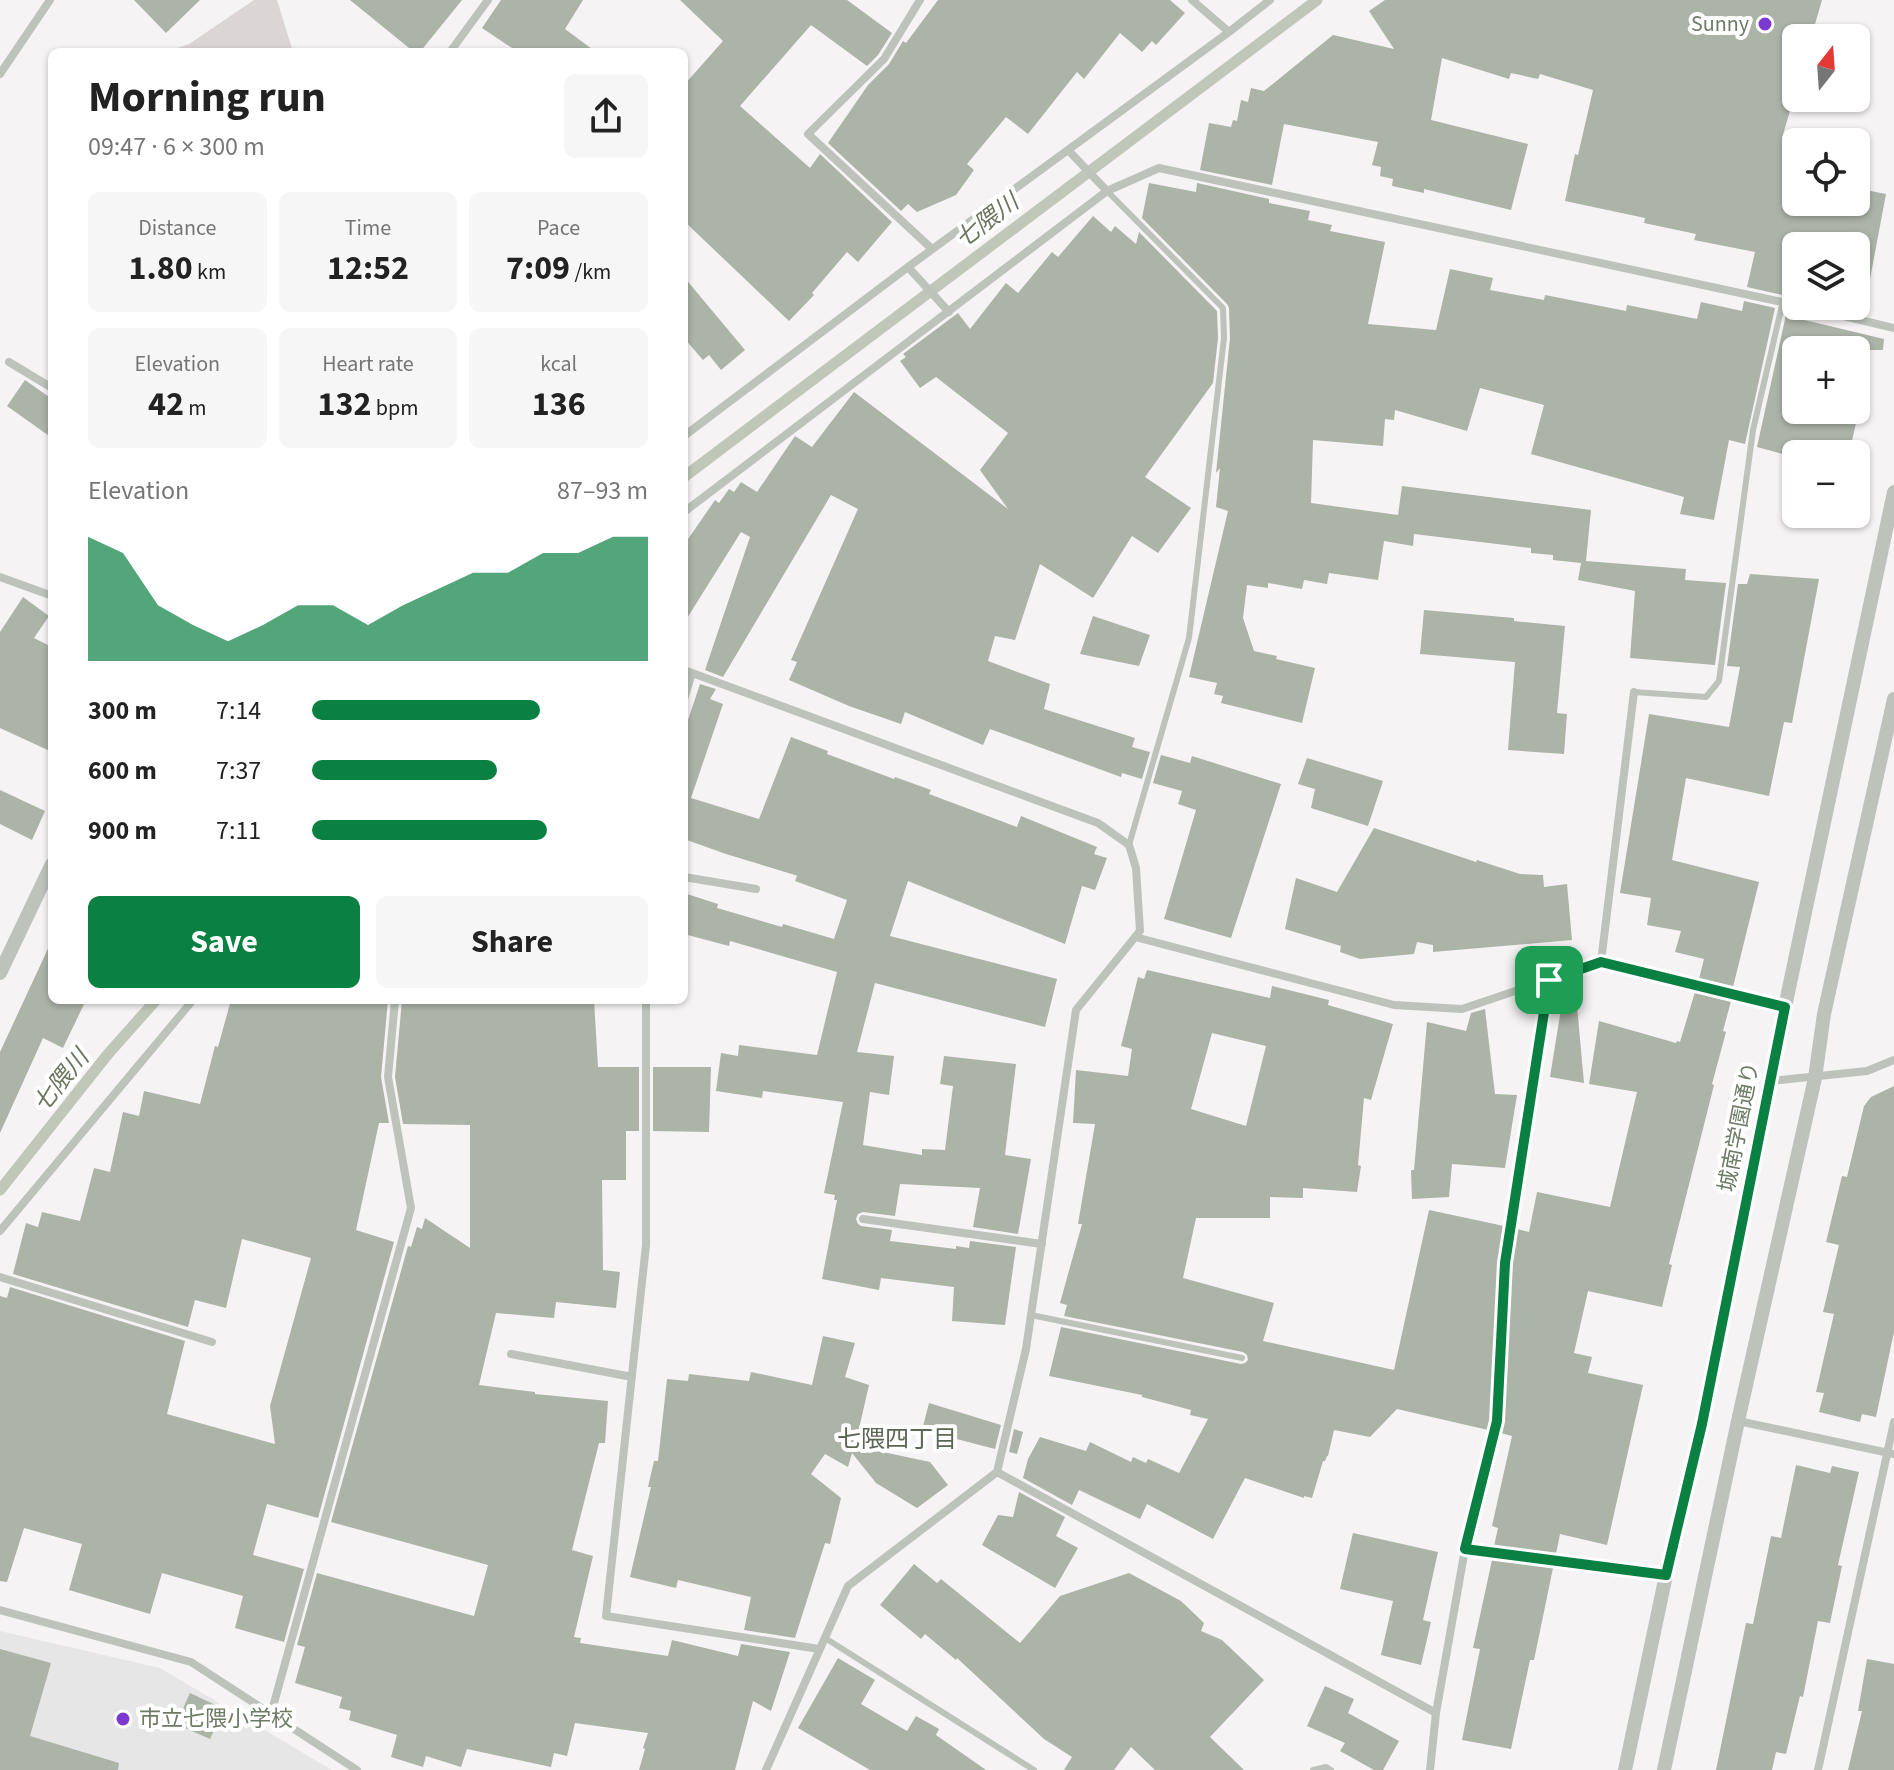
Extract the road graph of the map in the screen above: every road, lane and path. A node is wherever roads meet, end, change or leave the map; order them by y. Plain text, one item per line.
1 (50, 0) edge
2 (488, 0) edge
3 (920, 0) edge
4 (1192, 0) edge
5 (1270, 0) edge
6 (1229, 32) junction
7 (453, 48) edge
8 (0, 74) edge
9 (1068, 150) junction
10 (1107, 191) junction
11 (932, 249) junction
12 (908, 267) junction
13 (1782, 301) edge
14 (1782, 305) edge
15 (949, 312) junction
16 (1861, 320) edge
17 (1894, 328) edge
18 (9, 362) dead end
19 (48, 386) edge
20 (688, 433) edge
21 (1894, 492) edge
22 (688, 509) edge
23 (0, 577) edge
24 (48, 594) edge
25 (688, 671) edge
26 (1634, 692) joint
27 (1894, 699) edge
28 (1129, 845) junction
29 (48, 872) edge
30 (688, 878) edge
31 (756, 889) dead end
32 (1135, 937) junction
33 (1601, 962) junction
34 (0, 973) edge
35 (1549, 980) junction
36 (190, 1004) edge
37 (395, 1004) edge
38 (646, 1004) edge
39 (1785, 1007) junction
40 (1894, 1060) edge
41 (1815, 1078) junction
42 (1770, 1081) junction
43 (863, 1219) dead end
44 (0, 1231) edge
45 (1042, 1244) junction
46 (0, 1277) edge
47 (1031, 1315) junction
48 (212, 1342) dead end
49 (511, 1354) dead end
50 (1242, 1358) dead end
51 (632, 1377) junction
52 (1738, 1421) junction
53 (1894, 1422) edge
54 (1890, 1453) edge
55 (997, 1472) junction
56 (1465, 1549) junction
57 (1666, 1575) junction
58 (0, 1610) edge
59 (825, 1638) junction
60 (819, 1649) junction
61 (1436, 1713) junction
62 (271, 1714) junction
63 (357, 1770) edge
64 (766, 1770) edge
65 (1034, 1770) edge
66 (1313, 1770) edge
67 (1331, 1770) edge
68 (1430, 1770) edge
69 (1625, 1770) edge
70 (1664, 1770) edge
71 (1818, 1770) edge

1 - 8 street
2 - 7 street
3 - 11 street
4 - 6 street
5 - 6 street
6 - 9 street
9 - 10 street
9 - 11 street
10 - 13 street
10 - 15 street
10 - 28 lane
11 - 12 street
12 - 15 street
12 - 20 street
14 - 26 lane
15 - 22 street
16 - 17 street
18 - 19 street
21 - 39 street, 城南学園通り
23 - 24 street
25 - 28 street
26 - 33 street
27 - 41 street
28 - 32 street
29 - 34 street
30 - 31 street
32 - 35 street
32 - 45 street
33 - 35 street
33 - 39 street
35 - 56 street
36 - 44 street
37 - 62 street
38 - 51 street
39 - 42 street, 城南学園通り
40 - 41 street
41 - 42 street
41 - 52 street
42 - 57 street, 城南学園通り
43 - 45 street
45 - 47 street
46 - 48 street
47 - 50 lane
47 - 55 street
49 - 51 street
51 - 60 street
52 - 54 street
52 - 70 street
53 - 54 street
54 - 71 street
55 - 59 street
55 - 61 street
56 - 57 street
56 - 61 street
57 - 69 street, 城南学園通り
58 - 62 street
59 - 60 street
59 - 65 lane
60 - 64 street
61 - 68 street
62 - 63 street
66 - 67 lane

